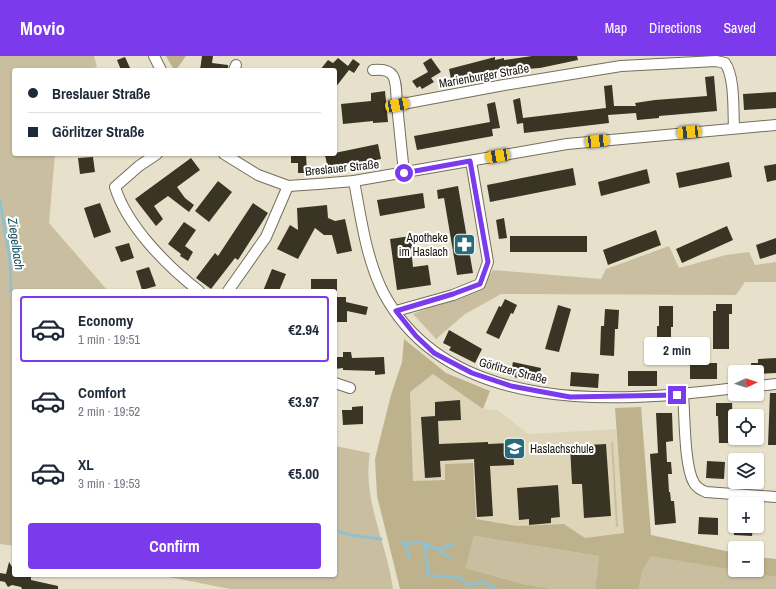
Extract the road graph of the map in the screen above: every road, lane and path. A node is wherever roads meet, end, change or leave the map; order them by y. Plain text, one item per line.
1 (154, 56) edge
2 (160, 68) edge
3 (373, 70) dead end
4 (397, 105) junction
5 (776, 125) edge
6 (734, 128) junction
7 (154, 156) edge
8 (227, 156) edge
9 (470, 161) junction
10 (404, 173) junction
11 (354, 181) junction
12 (288, 186) junction
13 (197, 289) edge
14 (229, 289) edge
15 (396, 311) junction
16 (337, 384) edge
17 (776, 384) edge
18 (764, 385) edge
19 (350, 388) dead end
20 (728, 389) edge
21 (683, 395) junction
22 (776, 497) edge

1 - 2 street
3 - 4 street
4 - 6 street, Marienburger Straße
4 - 10 street
5 - 6 street, Breslauer Straße
6 - 9 street, Breslauer Straße
7 - 13 street
8 - 12 street, Breslauer Straße
9 - 10 street, Breslauer Straße
9 - 15 street
10 - 11 street, Breslauer Straße
11 - 12 street, Breslauer Straße
11 - 15 street, Görlitzer Straße
12 - 14 street
15 - 21 street, Görlitzer Straße
16 - 19 street
17 - 18 street
20 - 21 street, Görlitzer Straße
21 - 22 street

